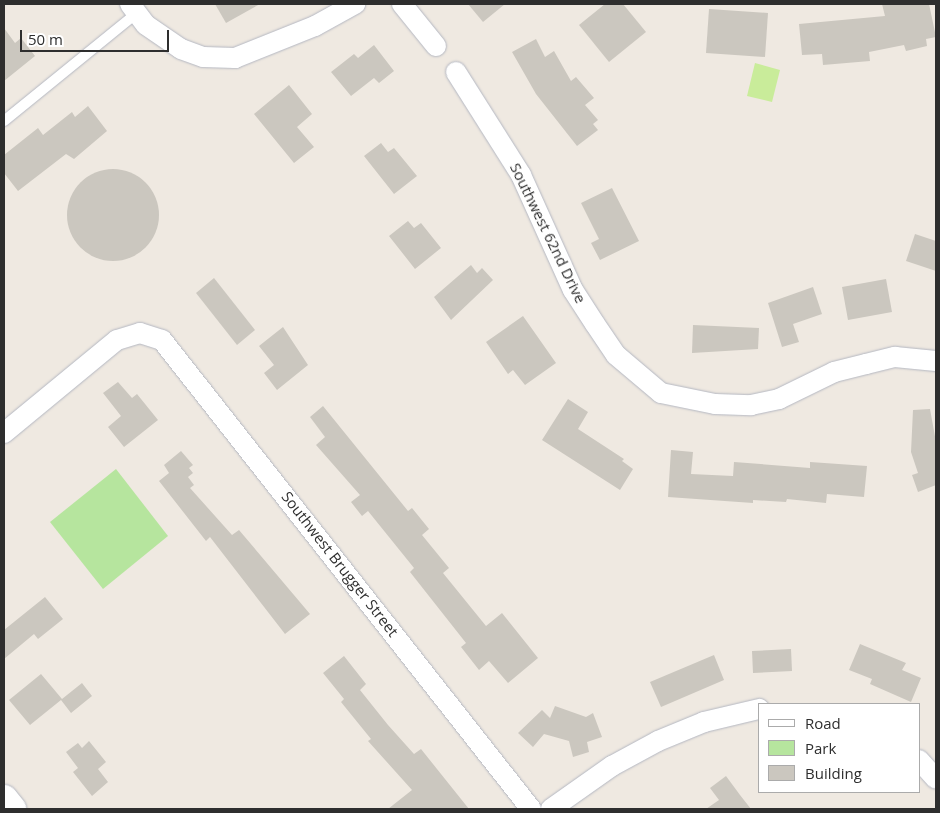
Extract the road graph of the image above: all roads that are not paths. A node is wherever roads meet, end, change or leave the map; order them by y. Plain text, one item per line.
1 (355, 4) edge
2 (402, 4) edge
3 (133, 8) edge
4 (436, 46) dead end
5 (456, 72) dead end
6 (4, 121) edge
7 (936, 361) edge
8 (4, 433) edge
9 (758, 709) edge
10 (920, 761) edge
11 (936, 779) edge
12 (4, 799) edge
13 (12, 809) edge
14 (531, 809) edge
15 (551, 809) edge

1 - 3 street
2 - 4 street
3 - 6 lane
5 - 7 street, Southwest 62nd Drive
8 - 14 street, Southwest Brugger Street
9 - 15 street
10 - 11 street
12 - 13 street

